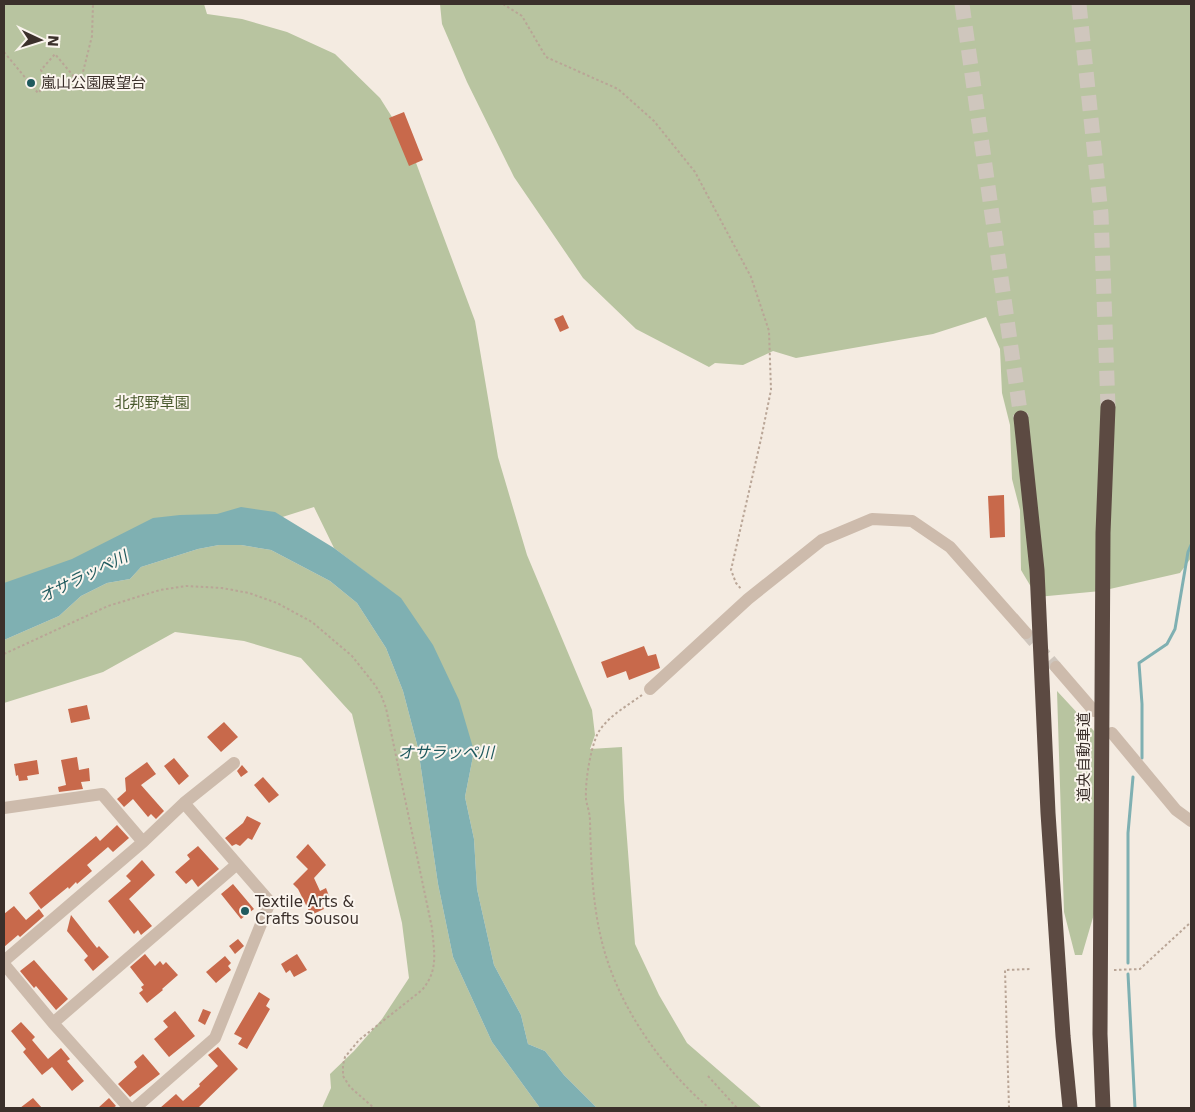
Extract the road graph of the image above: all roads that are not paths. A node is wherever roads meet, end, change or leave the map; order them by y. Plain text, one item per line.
1 (1108, 407) tunnel mouth
2 (1021, 418) tunnel mouth
3 (1026, 633) tunnel mouth
4 (1056, 667) tunnel mouth
5 (650, 689) road end
6 (1094, 711) dead end
7 (1112, 733) dead end
8 (234, 762) dead end
9 (184, 803) junction
10 (4, 808) edge
11 (1191, 821) edge
12 (143, 842) junction
13 (236, 865) junction
14 (4, 962) edge
15 (53, 1023) junction
16 (129, 1108) edge
17 (135, 1108) edge
18 (1070, 1108) edge
19 (1103, 1108) edge

1 - 19 highway, 道央自動車道
2 - 18 highway
3 - 5 street
4 - 6 street
7 - 11 street
8 - 9 street
9 - 12 street
9 - 13 street
10 - 12 street
12 - 14 street
13 - 15 street
13 - 17 street
14 - 15 street
15 - 16 street

